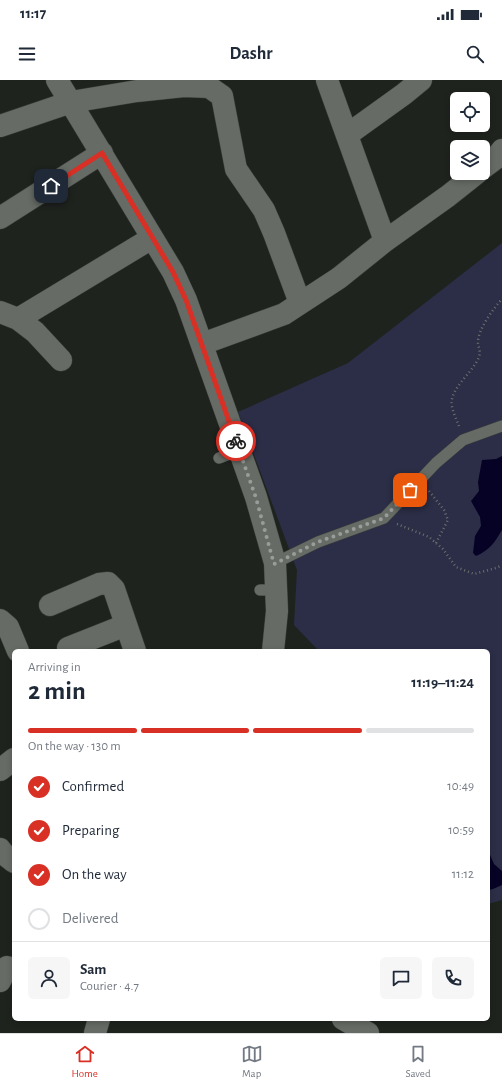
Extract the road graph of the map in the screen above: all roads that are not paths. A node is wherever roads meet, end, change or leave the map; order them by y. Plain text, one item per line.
1 (57, 80) edge
2 (327, 80) edge
3 (421, 80) edge
4 (184, 83) edge
5 (71, 102) junction
6 (0, 126) edge
7 (347, 136) junction
8 (502, 150) edge
9 (102, 153) junction
10 (490, 163) edge
11 (468, 180) edge
12 (0, 218) edge
13 (152, 238) junction
14 (385, 241) junction
15 (300, 303) junction
16 (9, 315) edge
17 (202, 344) junction
18 (61, 360) dead end
19 (502, 426) edge
20 (240, 450) junction
21 (219, 458) dead end
22 (274, 564) junction
23 (50, 605) dead end
24 (0, 620) edge
25 (126, 625) junction
26 (68, 648) dead end
27 (17, 649) edge
28 (134, 649) edge
29 (274, 649) edge
30 (12, 761) edge
31 (0, 770) edge
32 (0, 849) edge
33 (12, 860) edge
34 (12, 968) edge
35 (0, 981) edge
36 (98, 1021) edge
37 (347, 1021) edge
38 (95, 1033) edge
39 (368, 1033) edge

1 - 5 street
2 - 7 street
3 - 7 street
4 - 5 street
4 - 15 street
5 - 6 street
5 - 9 street
7 - 14 street
8 - 10 street
9 - 12 street
9 - 13 street
11 - 14 street
13 - 16 street
13 - 17 street
14 - 15 street
15 - 17 street
16 - 18 street
17 - 20 street
19 - 22 lane
20 - 21 lane
20 - 22 street
22 - 29 street
23 - 25 street
24 - 27 street
25 - 26 street
25 - 28 street
30 - 31 street
32 - 33 street
34 - 35 street
36 - 38 street
37 - 39 street

